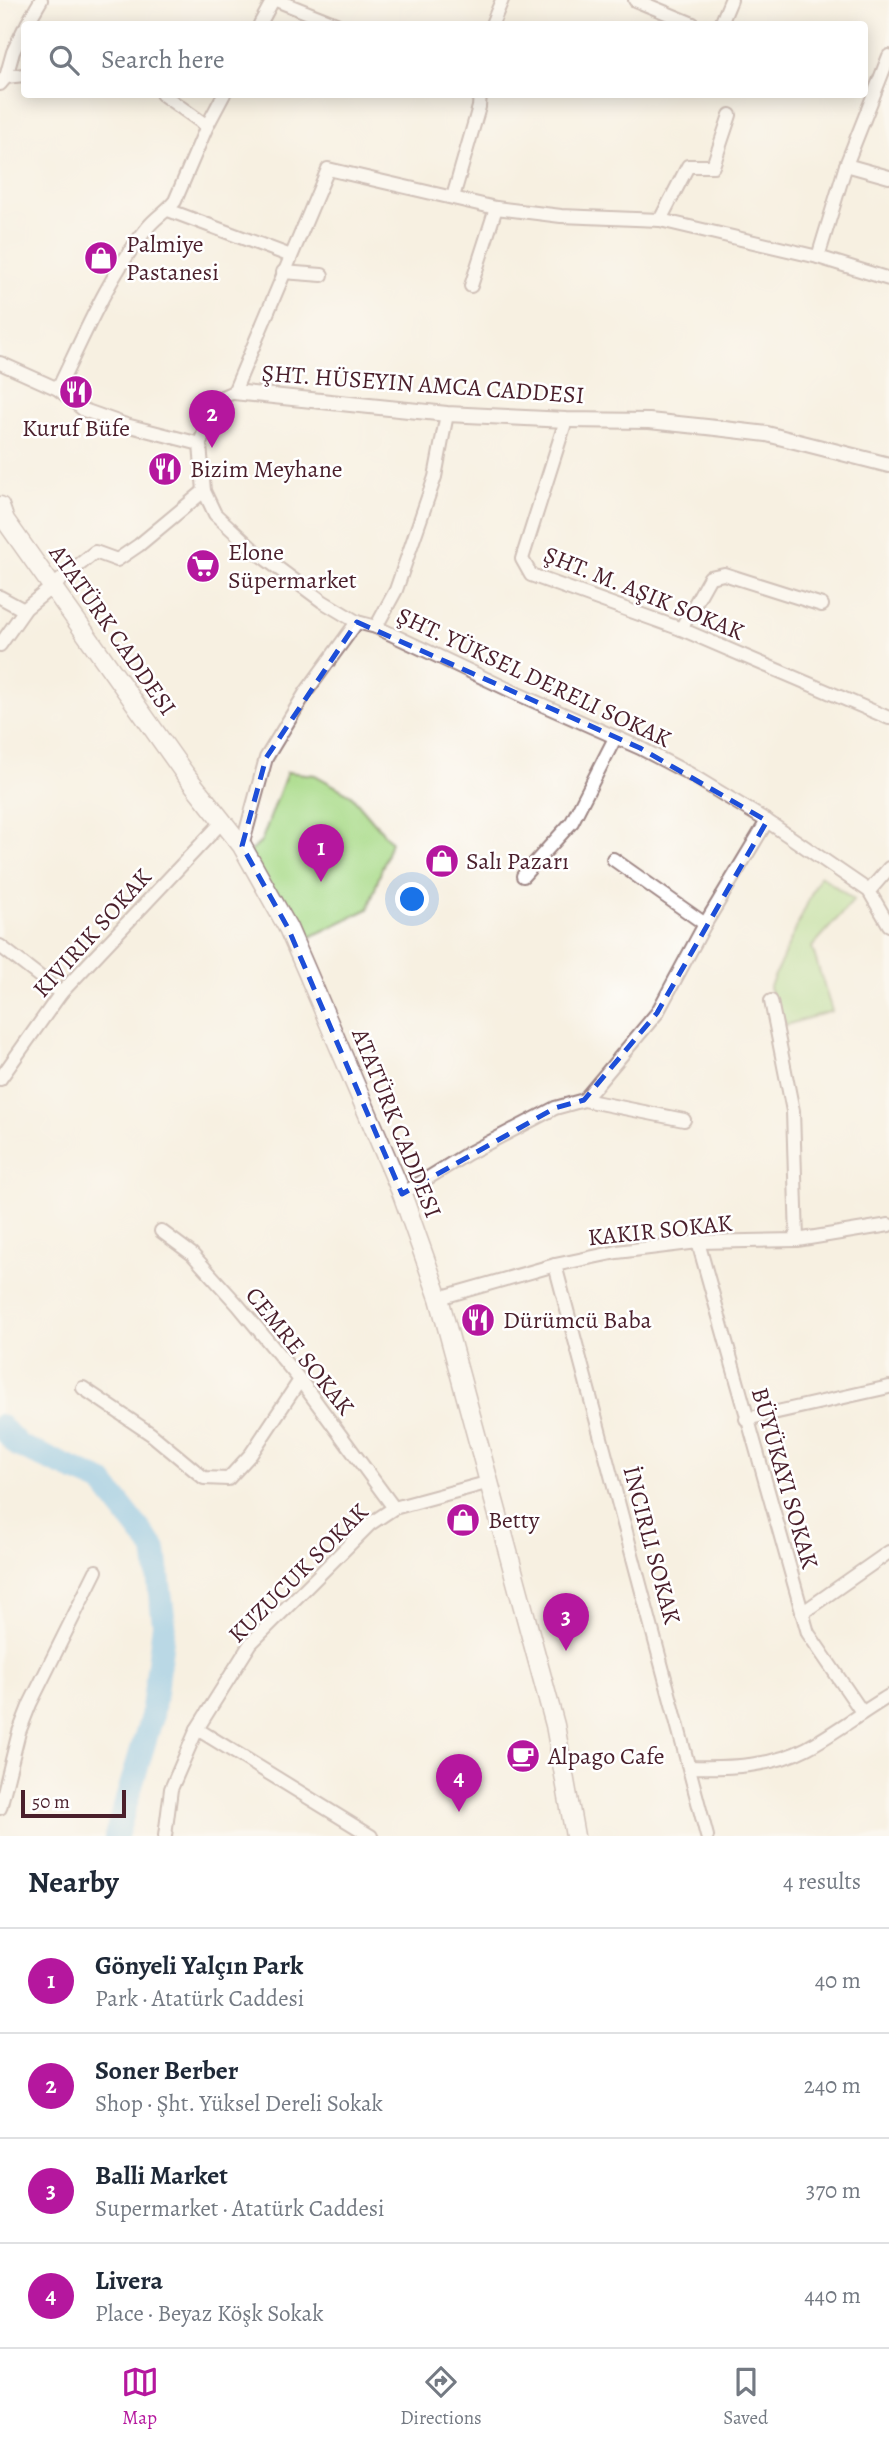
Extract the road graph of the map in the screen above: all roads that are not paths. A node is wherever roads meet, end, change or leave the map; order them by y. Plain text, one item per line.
1 (41, 0) edge
2 (274, 0) edge
3 (502, 0) edge
4 (635, 0) edge
5 (730, 0) edge
6 (29, 21) edge
7 (262, 21) edge
8 (328, 21) edge
9 (493, 21) edge
10 (686, 21) edge
11 (722, 21) edge
12 (21, 37) edge
13 (889, 56) edge
14 (21, 76) edge
15 (3, 80) edge
16 (168, 98) edge
17 (222, 98) edge
18 (480, 98) edge
19 (730, 115) dead end
20 (207, 126) junction
21 (846, 165) junction
22 (889, 177) edge
23 (453, 197) junction
24 (496, 208) junction
25 (168, 210) junction
26 (660, 220) junction
27 (291, 256) junction
28 (818, 257) junction
29 (283, 272) junction
30 (322, 275) dead end
31 (889, 279) edge
32 (471, 286) dead end
33 (0, 363) edge
34 (58, 389) junction
35 (234, 392) junction
36 (447, 414) junction
37 (566, 420) junction
38 (201, 444) junction
39 (889, 465) edge
40 (204, 491) junction
41 (0, 506) edge
42 (53, 587) junction
43 (0, 597) edge
44 (822, 605) dead end
45 (24, 610) junction
46 (357, 622) junction
47 (376, 627) junction
48 (681, 629) junction
49 (0, 645) edge
50 (889, 718) edge
51 (615, 738) junction
52 (223, 821) junction
53 (766, 821) junction
54 (242, 846) junction
55 (613, 859) dead end
56 (889, 868) edge
57 (523, 876) dead end
58 (869, 891) junction
59 (705, 924) junction
60 (889, 925) edge
61 (0, 946) edge
62 (61, 993) junction
63 (771, 1001) dead end
64 (0, 1079) edge
65 (584, 1100) junction
66 (684, 1120) dead end
67 (402, 1194) junction
68 (889, 1225) edge
69 (162, 1231) dead end
70 (797, 1240) junction
71 (698, 1242) junction
72 (555, 1265) junction
73 (439, 1298) junction
74 (300, 1380) junction
75 (889, 1387) edge
76 (83, 1388) dead end
77 (746, 1419) junction
78 (490, 1482) junction
79 (394, 1508) junction
80 (889, 1552) edge
81 (96, 1571) dead end
82 (802, 1613) junction
83 (889, 1696) edge
84 (862, 1712) junction
85 (197, 1729) junction
86 (690, 1767) junction
87 (3, 1782) edge
88 (0, 1808) edge
89 (165, 1836) edge
90 (371, 1836) edge
91 (575, 1836) edge
92 (707, 1836) edge

1 - 6 street
2 - 7 street
2 - 8 street
3 - 9 street
4 - 10 street
5 - 11 street
12 - 15 street
13 - 21 street
14 - 15 street
16 - 20 street
17 - 20 street
18 - 23 street
19 - 26 street
20 - 25 street
21 - 22 street
21 - 28 street
23 - 24 street
23 - 27 street
24 - 26 street
24 - 32 street
25 - 27 street
25 - 34 street
26 - 28 street
27 - 29 street
28 - 31 street
29 - 30 street
29 - 35 street
33 - 34 street
34 - 38 street
35 - 36 street, ŞHT. HÜSEYIN AMCA CADDESI
35 - 38 street, ŞHT. HÜSEYIN AMCA CADDESI
36 - 37 street, ŞHT. HÜSEYIN AMCA CADDESI
36 - 47 street
37 - 39 street, ŞHT. HÜSEYIN AMCA CADDESI
37 - 48 street
38 - 40 street, ŞHT. YÜKSEL DERELI SOKAK
40 - 42 street
40 - 46 street, ŞHT. YÜKSEL DERELI SOKAK
41 - 42 main road, ATATÜRK CADDESI
42 - 45 street
42 - 52 main road, ATATÜRK CADDESI
43 - 45 street
44 - 48 street
45 - 49 street
46 - 47 street, ŞHT. YÜKSEL DERELI SOKAK
46 - 54 street
47 - 51 street, ŞHT. YÜKSEL DERELI SOKAK
48 - 50 street
51 - 53 street, ŞHT. YÜKSEL DERELI SOKAK
51 - 57 street
52 - 54 main road, ATATÜRK CADDESI
52 - 62 street
53 - 58 street, ŞHT. YÜKSEL DERELI SOKAK
53 - 59 street
54 - 67 main road, ATATÜRK CADDESI
55 - 59 street
56 - 58 street
58 - 60 street, ŞHT. YÜKSEL DERELI SOKAK
59 - 65 street
61 - 62 street
62 - 64 street
63 - 70 street
65 - 66 street
65 - 67 street
67 - 73 main road, ATATÜRK CADDESI
68 - 70 street
69 - 74 street, CEMRE SOKAK
70 - 71 street
71 - 72 street
71 - 77 street
72 - 73 street
72 - 86 street, İNCIRLI SOKAK
73 - 78 main road, ATATÜRK CADDESI
74 - 76 street
74 - 79 street, CEMRE SOKAK
75 - 77 street
77 - 82 street
78 - 79 street, KUZUCUK SOKAK
78 - 91 main road, ATATÜRK CADDESI
79 - 85 street, KUZUCUK SOKAK
80 - 82 street
81 - 87 street
82 - 84 street
83 - 84 street
84 - 86 street
85 - 89 street, KUZUCUK SOKAK
85 - 90 street
86 - 92 street, İNCIRLI SOKAK
87 - 88 street

